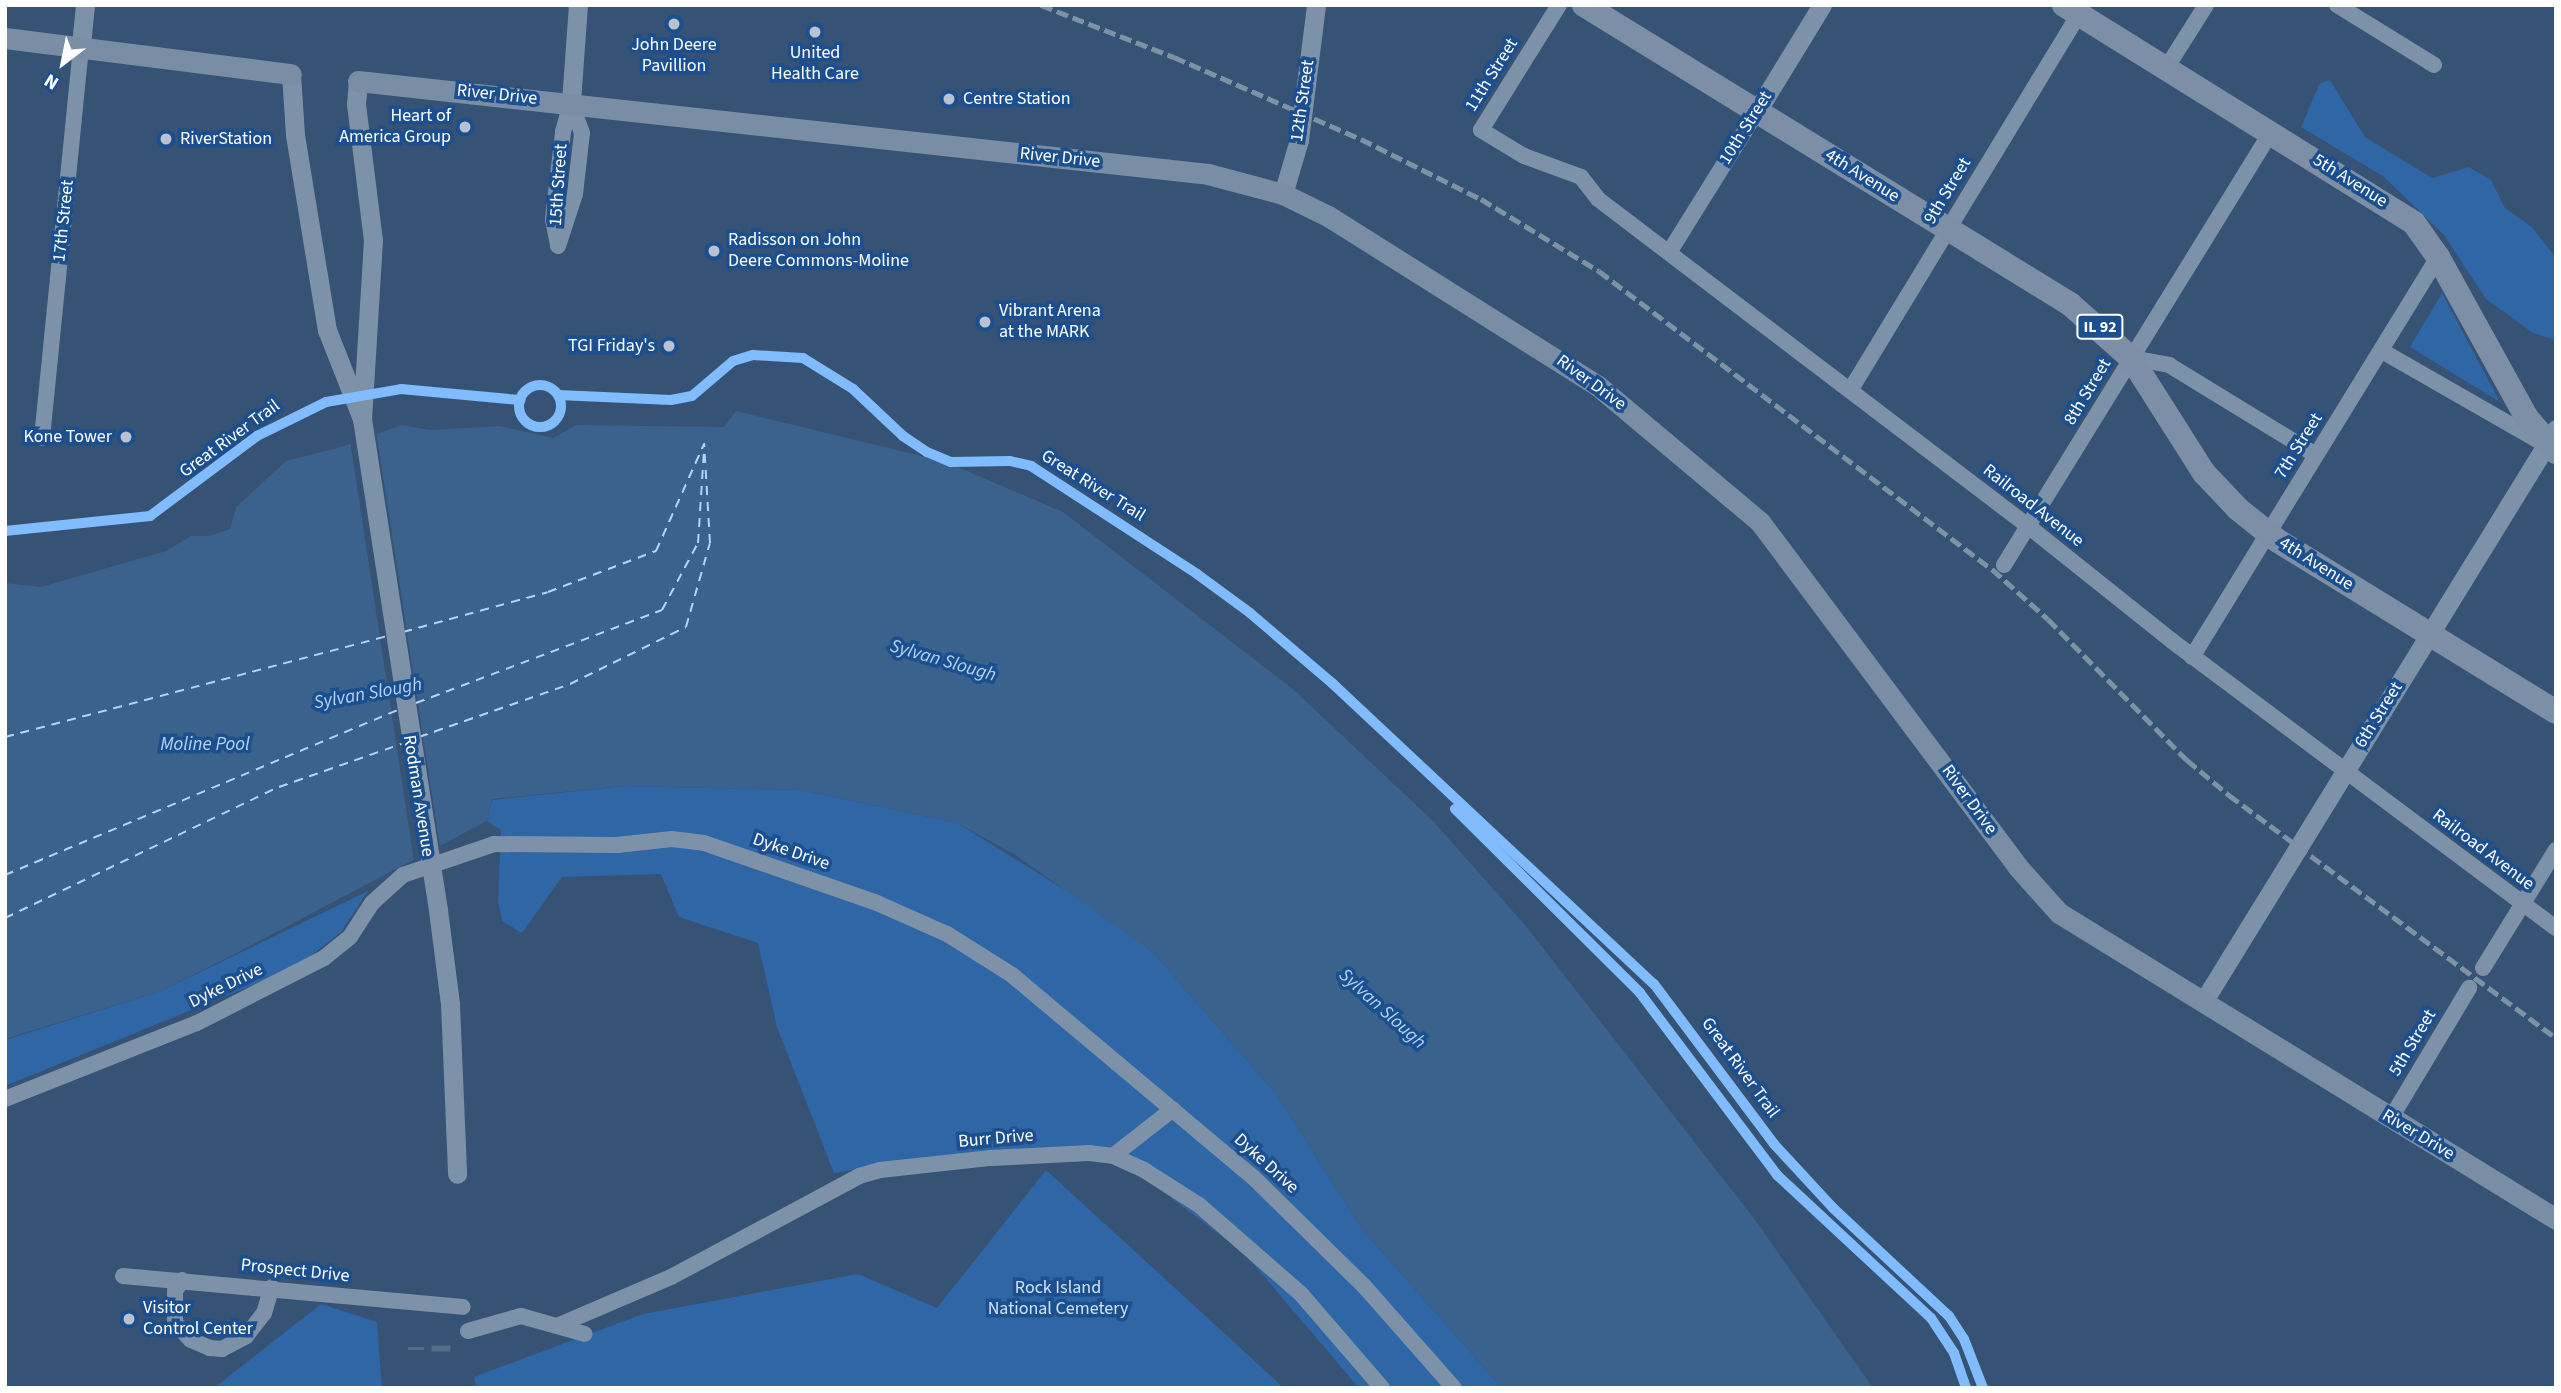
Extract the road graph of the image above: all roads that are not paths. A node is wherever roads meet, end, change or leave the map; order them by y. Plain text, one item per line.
1 (85, 5) edge
2 (578, 5) edge
3 (1316, 5) edge
4 (1559, 5) edge
5 (1584, 5) edge
6 (1822, 5) edge
7 (2206, 5) edge
8 (2337, 5) edge
9 (2072, 10) edge
10 (5, 38) edge
11 (81, 46) junction
12 (2434, 65) dead end
13 (2167, 67) junction
14 (290, 74) joint
15 (358, 81) joint
16 (571, 102) junction
17 (1757, 111) junction
18 (1481, 130) joint
19 (2271, 132) junction
20 (1283, 194) junction
21 (1948, 229) junction
22 (1670, 251) junction
23 (2438, 257) junction
24 (2382, 351) junction
25 (2131, 358) junction
26 (1851, 390) junction
27 (362, 419) junction
28 (42, 438) dead end
29 (2553, 442) edge
30 (2316, 455) junction
31 (2028, 526) junction
32 (2267, 533) junction
33 (2004, 565) dead end
34 (2429, 635) junction
35 (2192, 657) junction
36 (2556, 712) edge
37 (2344, 771) junction
38 (2556, 850) edge
39 (2523, 903) junction
40 (2556, 928) edge
41 (2483, 968) dead end
42 (2469, 988) dead end
43 (2203, 1002) junction
44 (5, 1099) edge
45 (1173, 1109) junction
46 (2391, 1118) junction
47 (1113, 1156) junction
48 (457, 1174) dead end
49 (2556, 1219) edge
50 (123, 1276) dead end
51 (182, 1280) junction
52 (272, 1287) junction
53 (463, 1307) dead end
54 (559, 1325) junction
55 (468, 1331) dead end
56 (585, 1334) dead end
57 (1382, 1388) edge
58 (1454, 1388) edge

1 - 11 street, 17th Street
2 - 16 street, 15th Street
3 - 20 street, 12th Street
4 - 18 street, 11th Street
5 - 17 main road, 4th Avenue / IL 92
6 - 17 street, 10th Street
7 - 13 street
8 - 12 street
9 - 13 main road, 5th Avenue
9 - 21 street, 9th Street
10 - 11 main road
11 - 14 main road
11 - 28 street, 17th Street
13 - 19 main road, 5th Avenue
14 - 27 street
15 - 16 main road, River Drive
15 - 27 street
16 - 16 street, 15th Street
16 - 20 main road, River Drive
17 - 21 main road, 4th Avenue / IL 92
17 - 22 street, 10th Street
18 - 22 street, Railroad Avenue
19 - 23 main road, 5th Avenue
19 - 25 street, 8th Street
20 - 43 main road, River Drive
21 - 25 main road, 4th Avenue / IL 92
21 - 26 street, 9th Street
22 - 26 street, Railroad Avenue
23 - 24 street, 7th Street
23 - 29 main road, 5th Avenue
24 - 29 street
24 - 30 street, 7th Street
25 - 30 street
25 - 31 street, 8th Street
25 - 32 main road, 4th Avenue / IL 92
26 - 31 street, Railroad Avenue
27 - 48 street, Rodman Avenue, bridge
29 - 34 street, 6th Street
30 - 32 street, 7th Street
31 - 33 street, 8th Street
31 - 35 street, Railroad Avenue
32 - 34 main road, 4th Avenue / IL 92
32 - 35 street, 7th Street
34 - 36 main road, 4th Avenue / IL 92
34 - 37 street, 6th Street
35 - 37 street, Railroad Avenue
37 - 39 street, Railroad Avenue
37 - 43 street, 6th Street
38 - 39 street
39 - 40 street, Railroad Avenue
39 - 41 street
42 - 46 street, 5th Street
43 - 46 main road, River Drive
44 - 45 street, Dyke Drive
45 - 47 street
45 - 58 street, Dyke Drive
46 - 49 main road, River Drive
47 - 54 street, Burr Drive
47 - 57 street, Burr Drive
50 - 51 street, Prospect Drive
51 - 52 street, Prospect Drive
51 - 52 street
52 - 53 street, Prospect Drive
54 - 55 street
54 - 56 street

